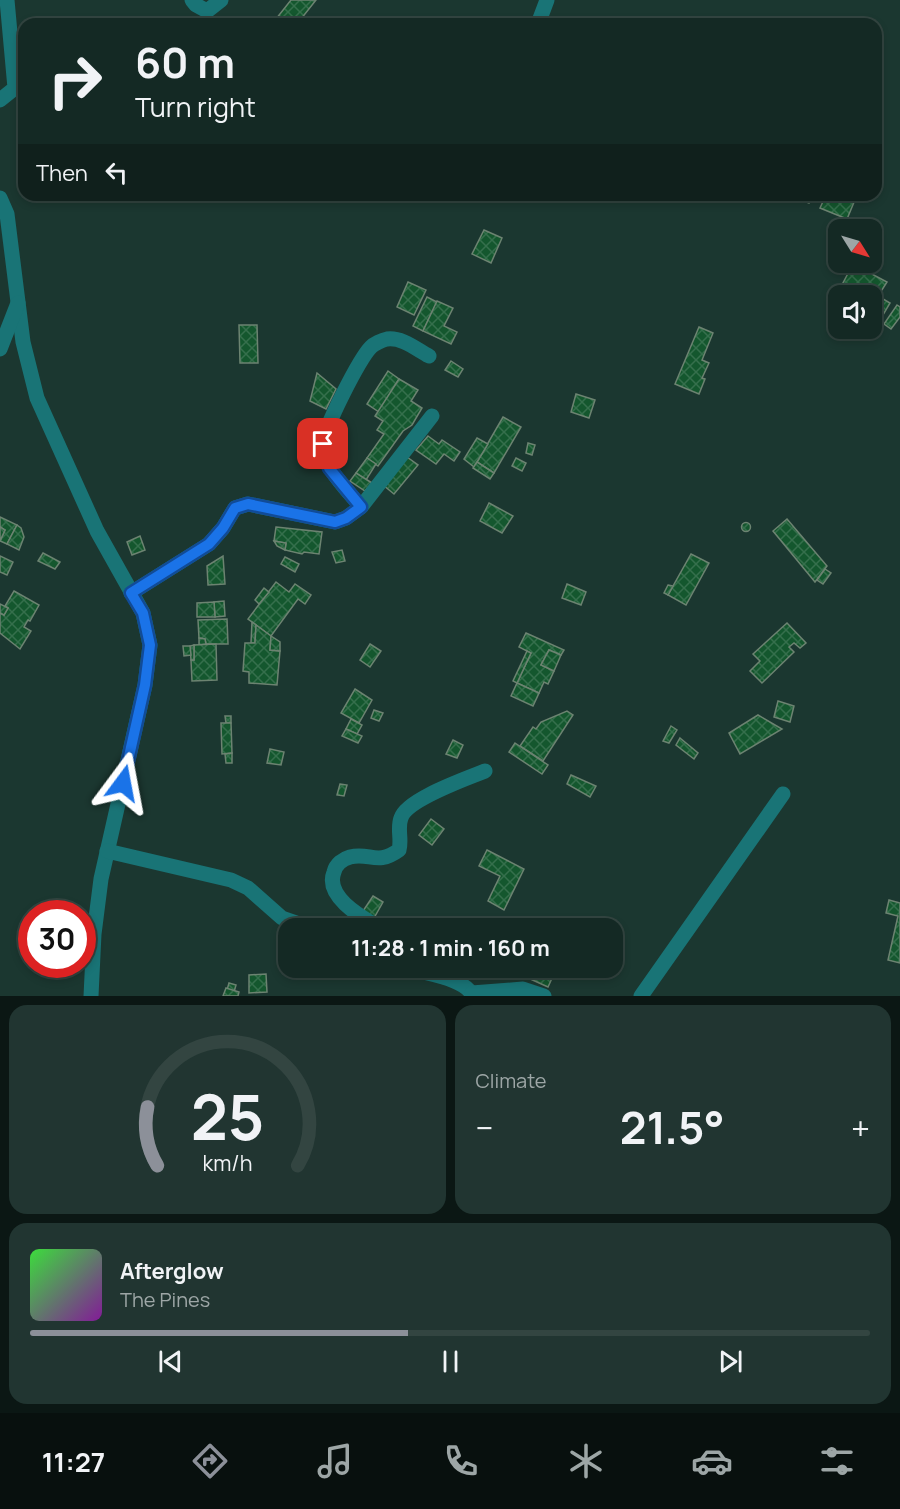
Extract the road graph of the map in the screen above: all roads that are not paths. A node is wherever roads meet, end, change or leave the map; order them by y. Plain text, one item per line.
1 (7, 0) edge
2 (192, 0) edge
3 (221, 0) edge
4 (547, 0) edge
5 (540, 18) edge
6 (0, 100) edge
7 (0, 198) edge
8 (19, 300) junction
9 (0, 349) edge
10 (429, 356) dead end
11 (432, 416) dead end
12 (361, 507) junction
13 (131, 593) junction
14 (485, 771) dead end
15 (783, 794) dead end
16 (107, 851) junction
17 (282, 918) edge
18 (362, 918) edge
19 (443, 978) edge
20 (472, 994) edge
21 (91, 996) edge
22 (544, 996) edge
23 (641, 996) edge

1 - 6 street
2 - 3 street
4 - 5 street
7 - 8 street
8 - 9 street
8 - 13 street
10 - 12 street
11 - 12 street
12 - 13 street
13 - 16 street
14 - 18 street
15 - 23 street
16 - 17 street
16 - 21 street
19 - 20 street
20 - 22 street

